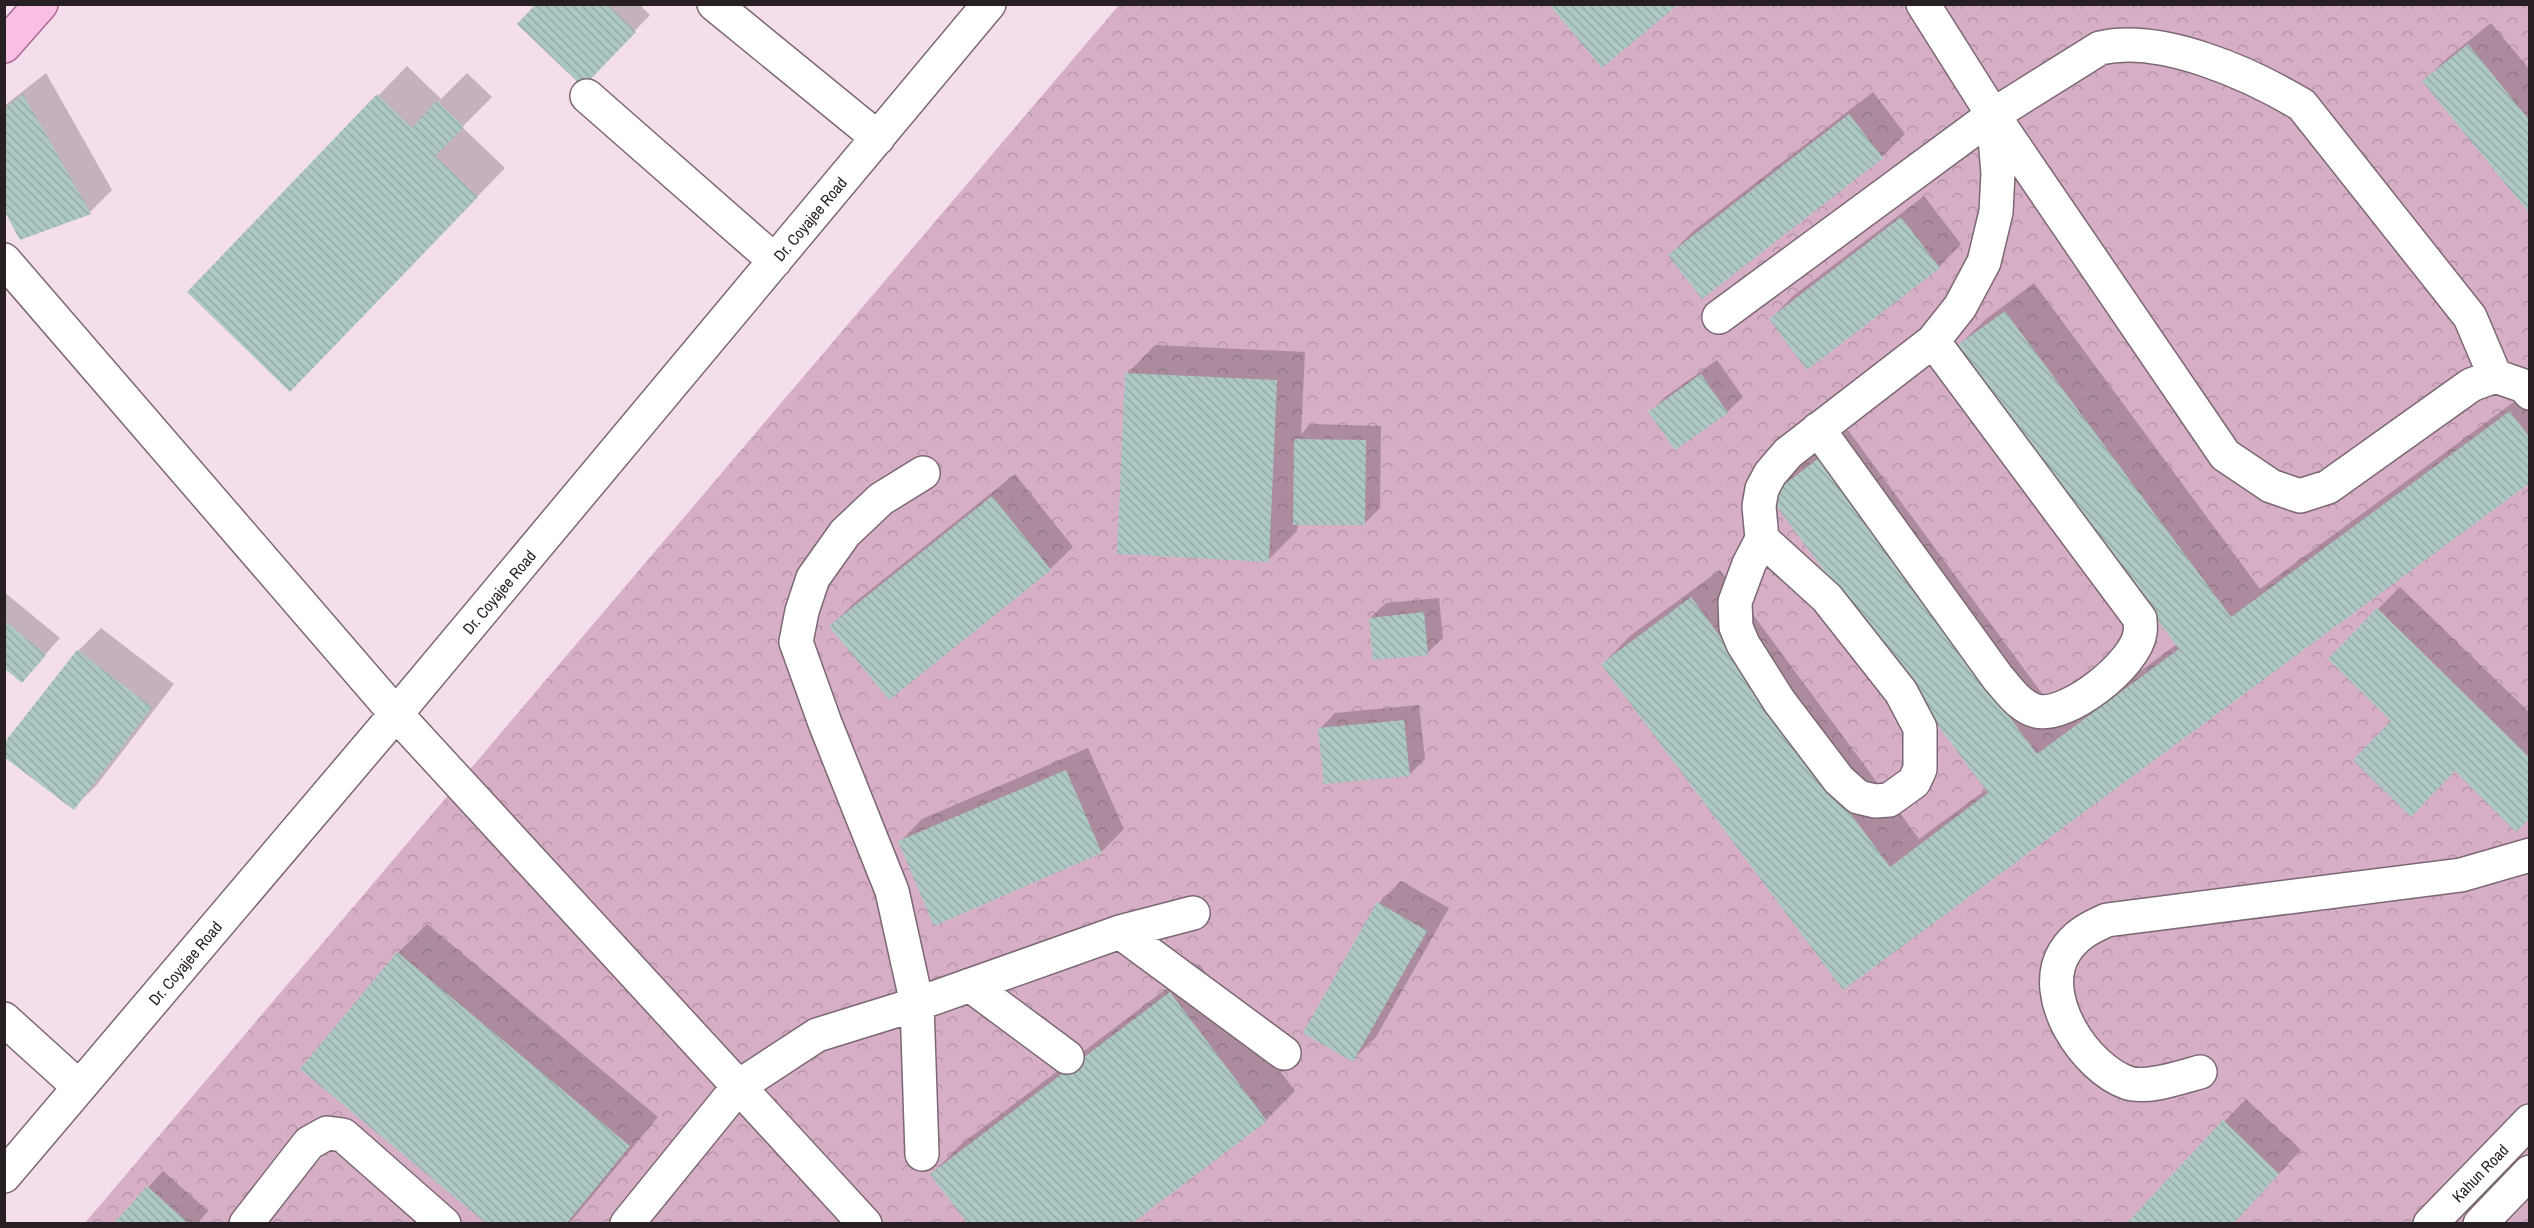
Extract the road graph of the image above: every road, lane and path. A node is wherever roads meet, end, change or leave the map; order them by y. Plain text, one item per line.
1 (714, 4) edge
2 (989, 4) edge
3 (1923, 4) edge
4 (587, 96) dead end
5 (1993, 116) junction
6 (878, 138) junction
7 (4, 260) edge
8 (775, 261) junction
9 (1719, 317) dead end
10 (1933, 341) junction
11 (2495, 376) junction
12 (2529, 393) edge
13 (1818, 429) junction
14 (923, 473) dead end
15 (1762, 539) junction
16 (396, 714) junction
17 (2529, 855) edge
18 (1193, 913) dead end
19 (1120, 932) junction
20 (970, 985) junction
21 (917, 1004) junction
22 (4, 1019) edge
23 (1284, 1053) dead end
24 (1067, 1057) dead end
25 (2200, 1072) dead end
26 (739, 1086) junction
27 (79, 1088) junction
28 (2529, 1121) edge
29 (922, 1154) dead end
30 (2529, 1172) edge
31 (4, 1176) edge
32 (246, 1224) edge
33 (444, 1224) edge
34 (627, 1224) edge
35 (865, 1224) edge
36 (2430, 1224) edge
37 (2480, 1224) edge

1 - 6 street
2 - 6 street, Dr. Coyajee Road
3 - 5 street
4 - 8 street
5 - 9 street
5 - 10 street
5 - 11 street
5 - 11 street
6 - 8 street, Dr. Coyajee Road
7 - 16 street
8 - 16 street, Dr. Coyajee Road
10 - 13 street
10 - 13 street
11 - 12 street
13 - 15 street
14 - 21 street
15 - 15 street
16 - 26 street
16 - 27 street, Dr. Coyajee Road
17 - 25 street
18 - 19 street
19 - 20 street
19 - 23 street
20 - 21 street
20 - 24 street
21 - 26 street
21 - 29 street
22 - 27 street
26 - 34 street
26 - 35 street
27 - 31 street, Dr. Coyajee Road
28 - 36 street, Kahun Road
30 - 37 street
32 - 33 street

